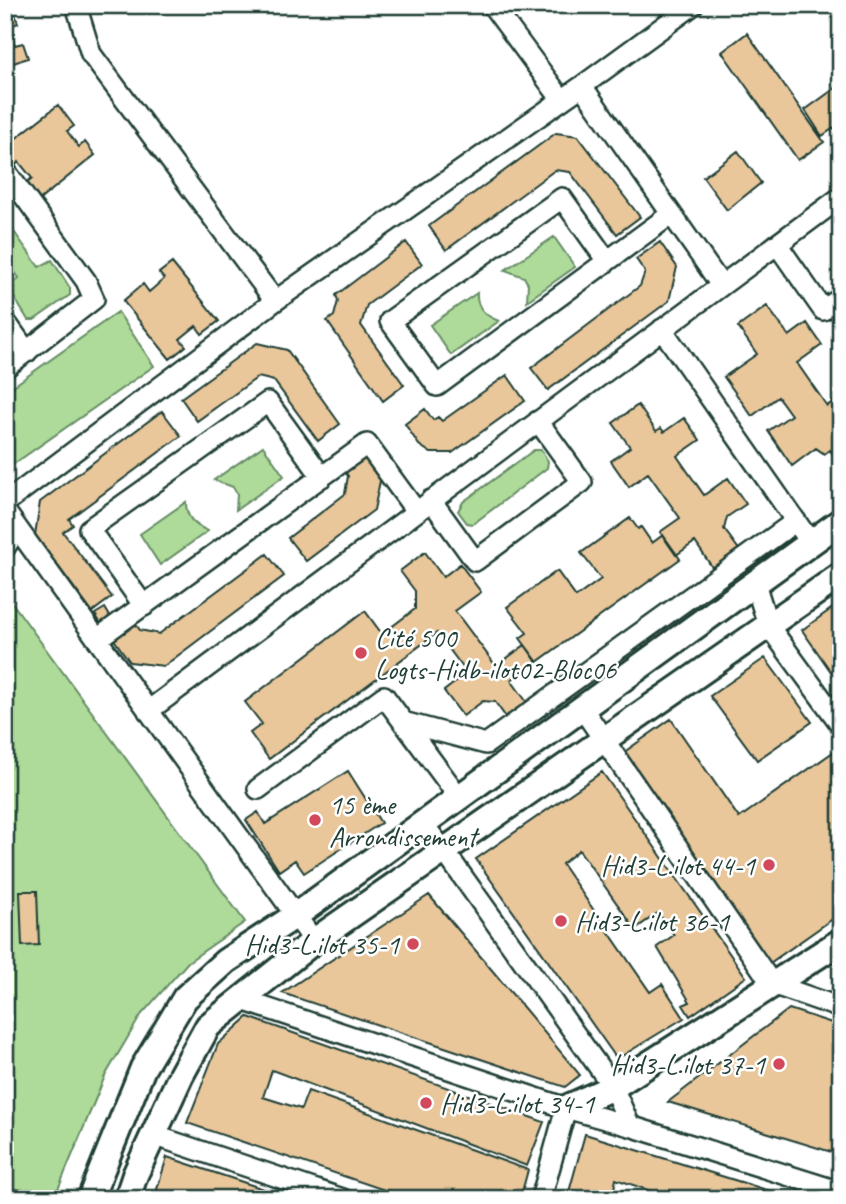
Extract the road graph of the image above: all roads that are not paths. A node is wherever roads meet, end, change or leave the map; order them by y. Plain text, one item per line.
1 (76, 5) edge
2 (492, 5) edge
3 (693, 5) edge
4 (582, 86) junction
5 (562, 100) junction
6 (5, 170) edge
7 (841, 197) edge
8 (670, 215) junction
9 (777, 244) junction
10 (607, 261) junction
11 (721, 285) junction
12 (841, 298) edge
13 (275, 301) junction
14 (5, 321) edge
15 (662, 329) junction
16 (27, 352) junction
17 (5, 368) edge
18 (538, 421) junction
19 (322, 477) junction
20 (5, 503) edge
21 (423, 506) junction
22 (5, 511) edge
23 (796, 522) junction
24 (841, 522) edge
25 (20, 533) junction
26 (811, 543) junction
27 (5, 556) edge
28 (841, 575) edge
29 (755, 583) junction
30 (144, 606) junction
31 (768, 625) junction
32 (97, 639) junction
33 (582, 708) junction
34 (148, 711) junction
35 (403, 722) junction
36 (841, 725) edge
37 (603, 740) junction
38 (258, 789) dead end
39 (458, 796) junction
40 (422, 823) junction
41 (445, 852) junction
42 (295, 916) junction
43 (314, 941) junction
44 (841, 941) edge
45 (772, 984) junction
46 (239, 999) junction
47 (841, 1008) edge
48 (613, 1087) junction
49 (566, 1108) junction
50 (631, 1126) junction
51 (153, 1135) junction
52 (841, 1192) edge
53 (90, 1199) edge
54 (127, 1199) edge
55 (343, 1199) edge
56 (541, 1199) edge

1 - 13 street
2 - 5 street
3 - 4 street
4 - 5 street
4 - 8 street
5 - 13 street
6 - 16 street
7 - 9 street
8 - 10 street
8 - 11 street
9 - 11 street
9 - 12 street
10 - 10 street
11 - 15 street
13 - 20 street
14 - 16 street
15 - 18 street
15 - 23 street
16 - 17 street
18 - 21 street
18 - 21 street
19 - 21 street
19 - 30 street
19 - 30 street
21 - 34 street
22 - 25 street
23 - 26 street
23 - 35 street
24 - 26 street
25 - 27 lane
25 - 32 street
26 - 29 street
28 - 31 street
29 - 31 street
29 - 33 street
30 - 32 street
31 - 36 street
31 - 37 street
32 - 34 street
33 - 37 street
33 - 39 street
34 - 42 street
35 - 38 street
35 - 39 street
37 - 41 street
37 - 45 street
39 - 40 street
40 - 41 street
40 - 42 street
41 - 43 street
41 - 48 street
42 - 43 street
42 - 53 street
43 - 46 street
44 - 45 street
45 - 47 street
45 - 48 street
46 - 49 street
46 - 51 street
48 - 49 street
48 - 50 street
49 - 50 street
49 - 56 street
50 - 52 street
51 - 54 street
51 - 55 street

